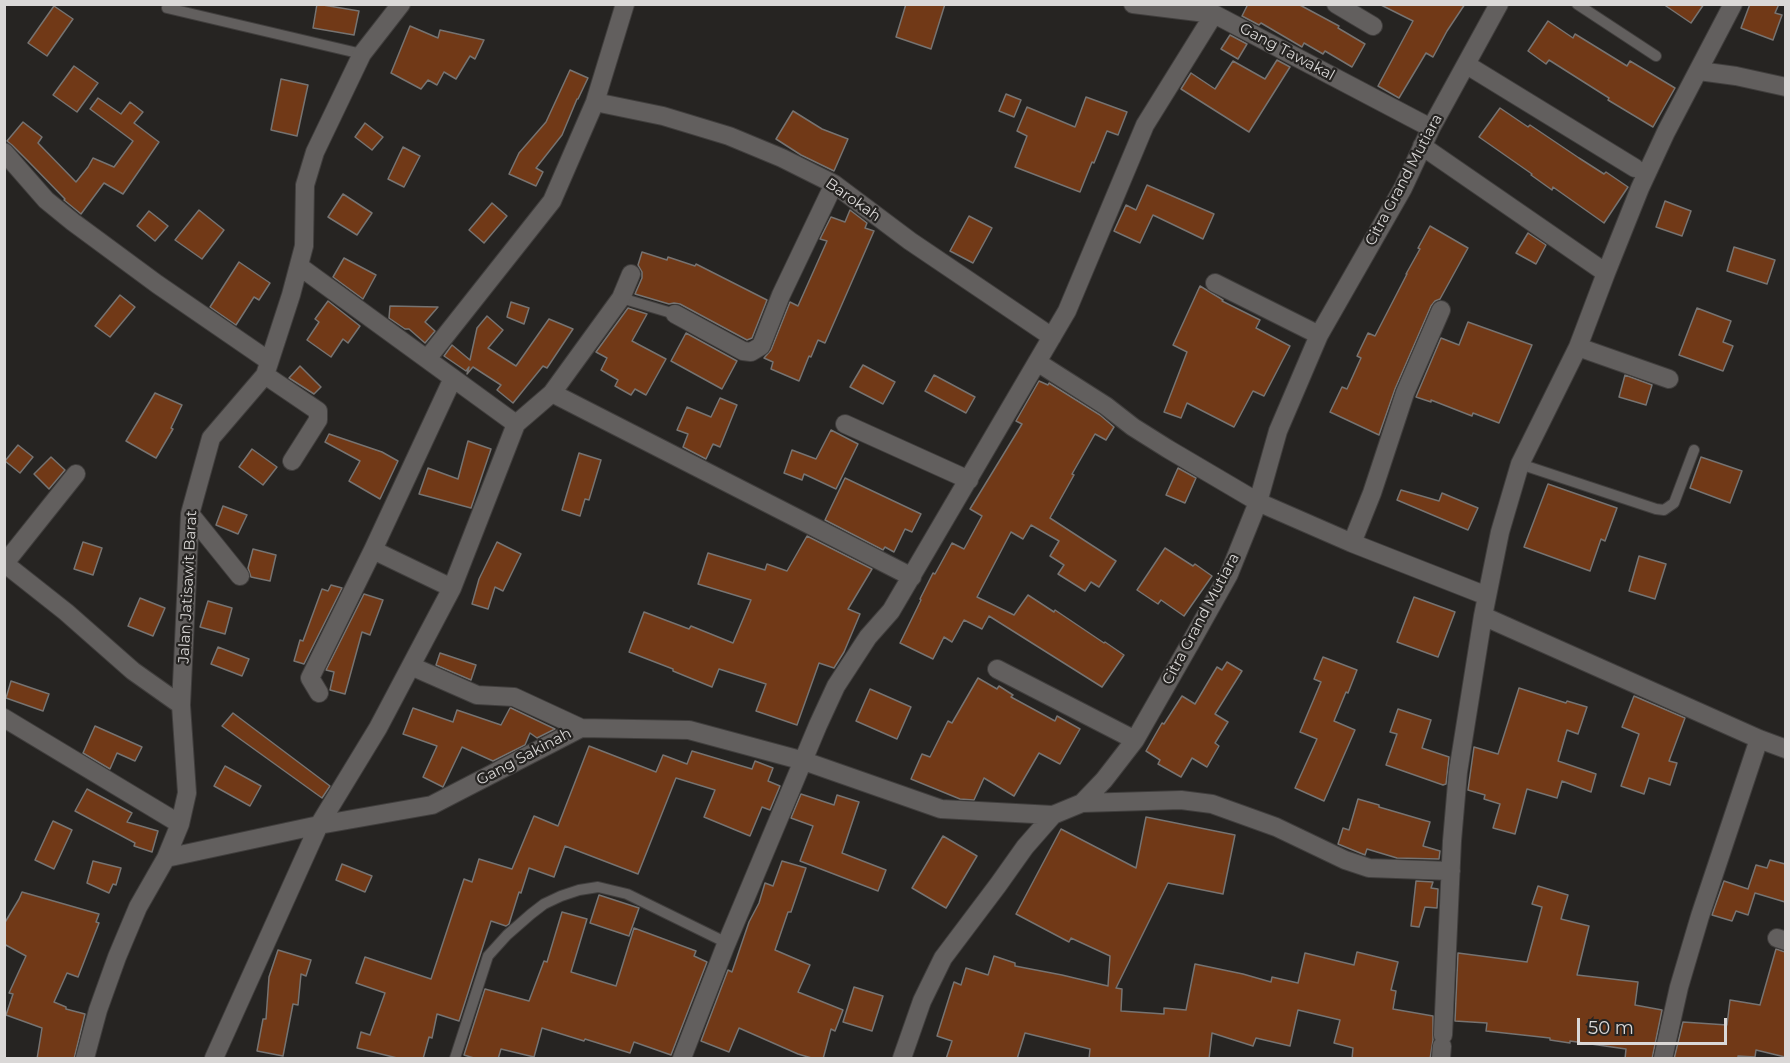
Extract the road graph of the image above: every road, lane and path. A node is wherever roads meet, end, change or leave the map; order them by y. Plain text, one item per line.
1 (400, 4) edge
2 (625, 4) edge
3 (1134, 4) edge
4 (1499, 4) edge
5 (1733, 4) edge
6 (1338, 5) edge
7 (1578, 5) edge
8 (167, 8) dead end
9 (1214, 14) junction
10 (1373, 26) dead end
11 (362, 54) junction
12 (1656, 56) dead end
13 (1467, 65) junction
14 (1699, 70) junction
15 (1785, 87) edge
16 (595, 102) junction
17 (1431, 128) junction
18 (1422, 146) junction
19 (4, 152) edge
20 (1635, 168) dead end
21 (834, 184) junction
22 (299, 266) junction
23 (1606, 273) junction
24 (631, 274) dead end
25 (1215, 283) dead end
26 (621, 298) junction
27 (1441, 310) dead end
28 (675, 314) joint
29 (1319, 335) junction
30 (1052, 337) junction
31 (1578, 347) junction
32 (427, 359) junction
33 (1037, 362) junction
34 (267, 368) junction
35 (453, 378) junction
36 (1669, 379) dead end
37 (552, 393) junction
38 (516, 424) junction
39 (845, 424) dead end
40 (1694, 450) dead end
41 (292, 461) dead end
42 (1521, 464) junction
43 (76, 474) dead end
44 (969, 480) junction
45 (1258, 502) junction
46 (190, 514) junction
47 (1352, 543) junction
48 (373, 550) junction
49 (5, 563) edge
50 (240, 576) dead end
51 (912, 577) junction
52 (452, 588) junction
53 (1486, 596) junction
54 (1483, 616) junction
55 (411, 666) junction
56 (997, 669) dead end
57 (319, 693) dead end
58 (181, 705) junction
59 (4, 718) edge
60 (581, 728) junction
61 (1759, 739) junction
62 (1135, 740) junction
63 (1785, 749) edge
64 (804, 760) junction
65 (1082, 803) junction
66 (1053, 815) junction
67 (180, 824) junction
68 (319, 825) junction
69 (166, 858) junction
70 (1450, 871) junction
71 (727, 943) junction
72 (1442, 1046) edge
73 (85, 1059) edge
74 (214, 1059) edge
75 (455, 1059) edge
76 (682, 1059) edge
77 (902, 1059) edge
78 (1663, 1059) edge

1 - 11 street, Jalan Jatisawit Barat
2 - 16 street
3 - 9 street, Gang Tawakal
4 - 13 street, Citra Grand Mutiara
5 - 14 street
6 - 10 street
7 - 12 lane
8 - 11 lane
9 - 17 street, Gang Tawakal
9 - 30 street
11 - 22 street, Jalan Jatisawit Barat
13 - 17 street, Citra Grand Mutiara
13 - 20 street
14 - 15 street
14 - 23 street
16 - 21 street, Barokah
16 - 32 street
17 - 18 street, Citra Grand Mutiara
18 - 23 street
18 - 29 street, Citra Grand Mutiara
19 - 34 street
21 - 28 street
21 - 30 street, Barokah
22 - 32 street
22 - 34 street, Jalan Jatisawit Barat
23 - 31 street
24 - 26 street
25 - 29 street
26 - 28 lane
26 - 37 street
27 - 47 street
29 - 45 street, Citra Grand Mutiara
30 - 33 street
31 - 36 street
31 - 42 street
32 - 35 street
33 - 44 street
33 - 45 street
34 - 41 street
34 - 46 street, Jalan Jatisawit Barat
35 - 38 street
35 - 48 street
37 - 38 street
37 - 51 street
38 - 52 street
39 - 44 street
40 - 42 lane
42 - 53 street
43 - 49 street
44 - 51 street
45 - 47 street
45 - 62 street, Citra Grand Mutiara
46 - 50 street
46 - 58 street, Jalan Jatisawit Barat
47 - 53 street
48 - 52 street
48 - 57 street
49 - 58 street
51 - 64 street
52 - 55 street
53 - 54 street
54 - 61 street
54 - 70 street
55 - 60 street
55 - 68 street
56 - 62 street
58 - 67 street, Jalan Jatisawit Barat
59 - 67 street
60 - 64 street, Gang Sakinah
60 - 68 street, Gang Sakinah
61 - 63 street
61 - 78 street
62 - 65 street, Citra Grand Mutiara
64 - 66 street, Gang Sakinah
64 - 71 street
65 - 66 street, Citra Grand Mutiara
65 - 70 street
66 - 77 street, Citra Grand Mutiara
67 - 69 street, Jalan Jatisawit Barat
68 - 69 street, Gang Sakinah
68 - 74 street
69 - 73 street, Jalan Jatisawit Barat
70 - 72 street
71 - 75 lane
71 - 76 street

